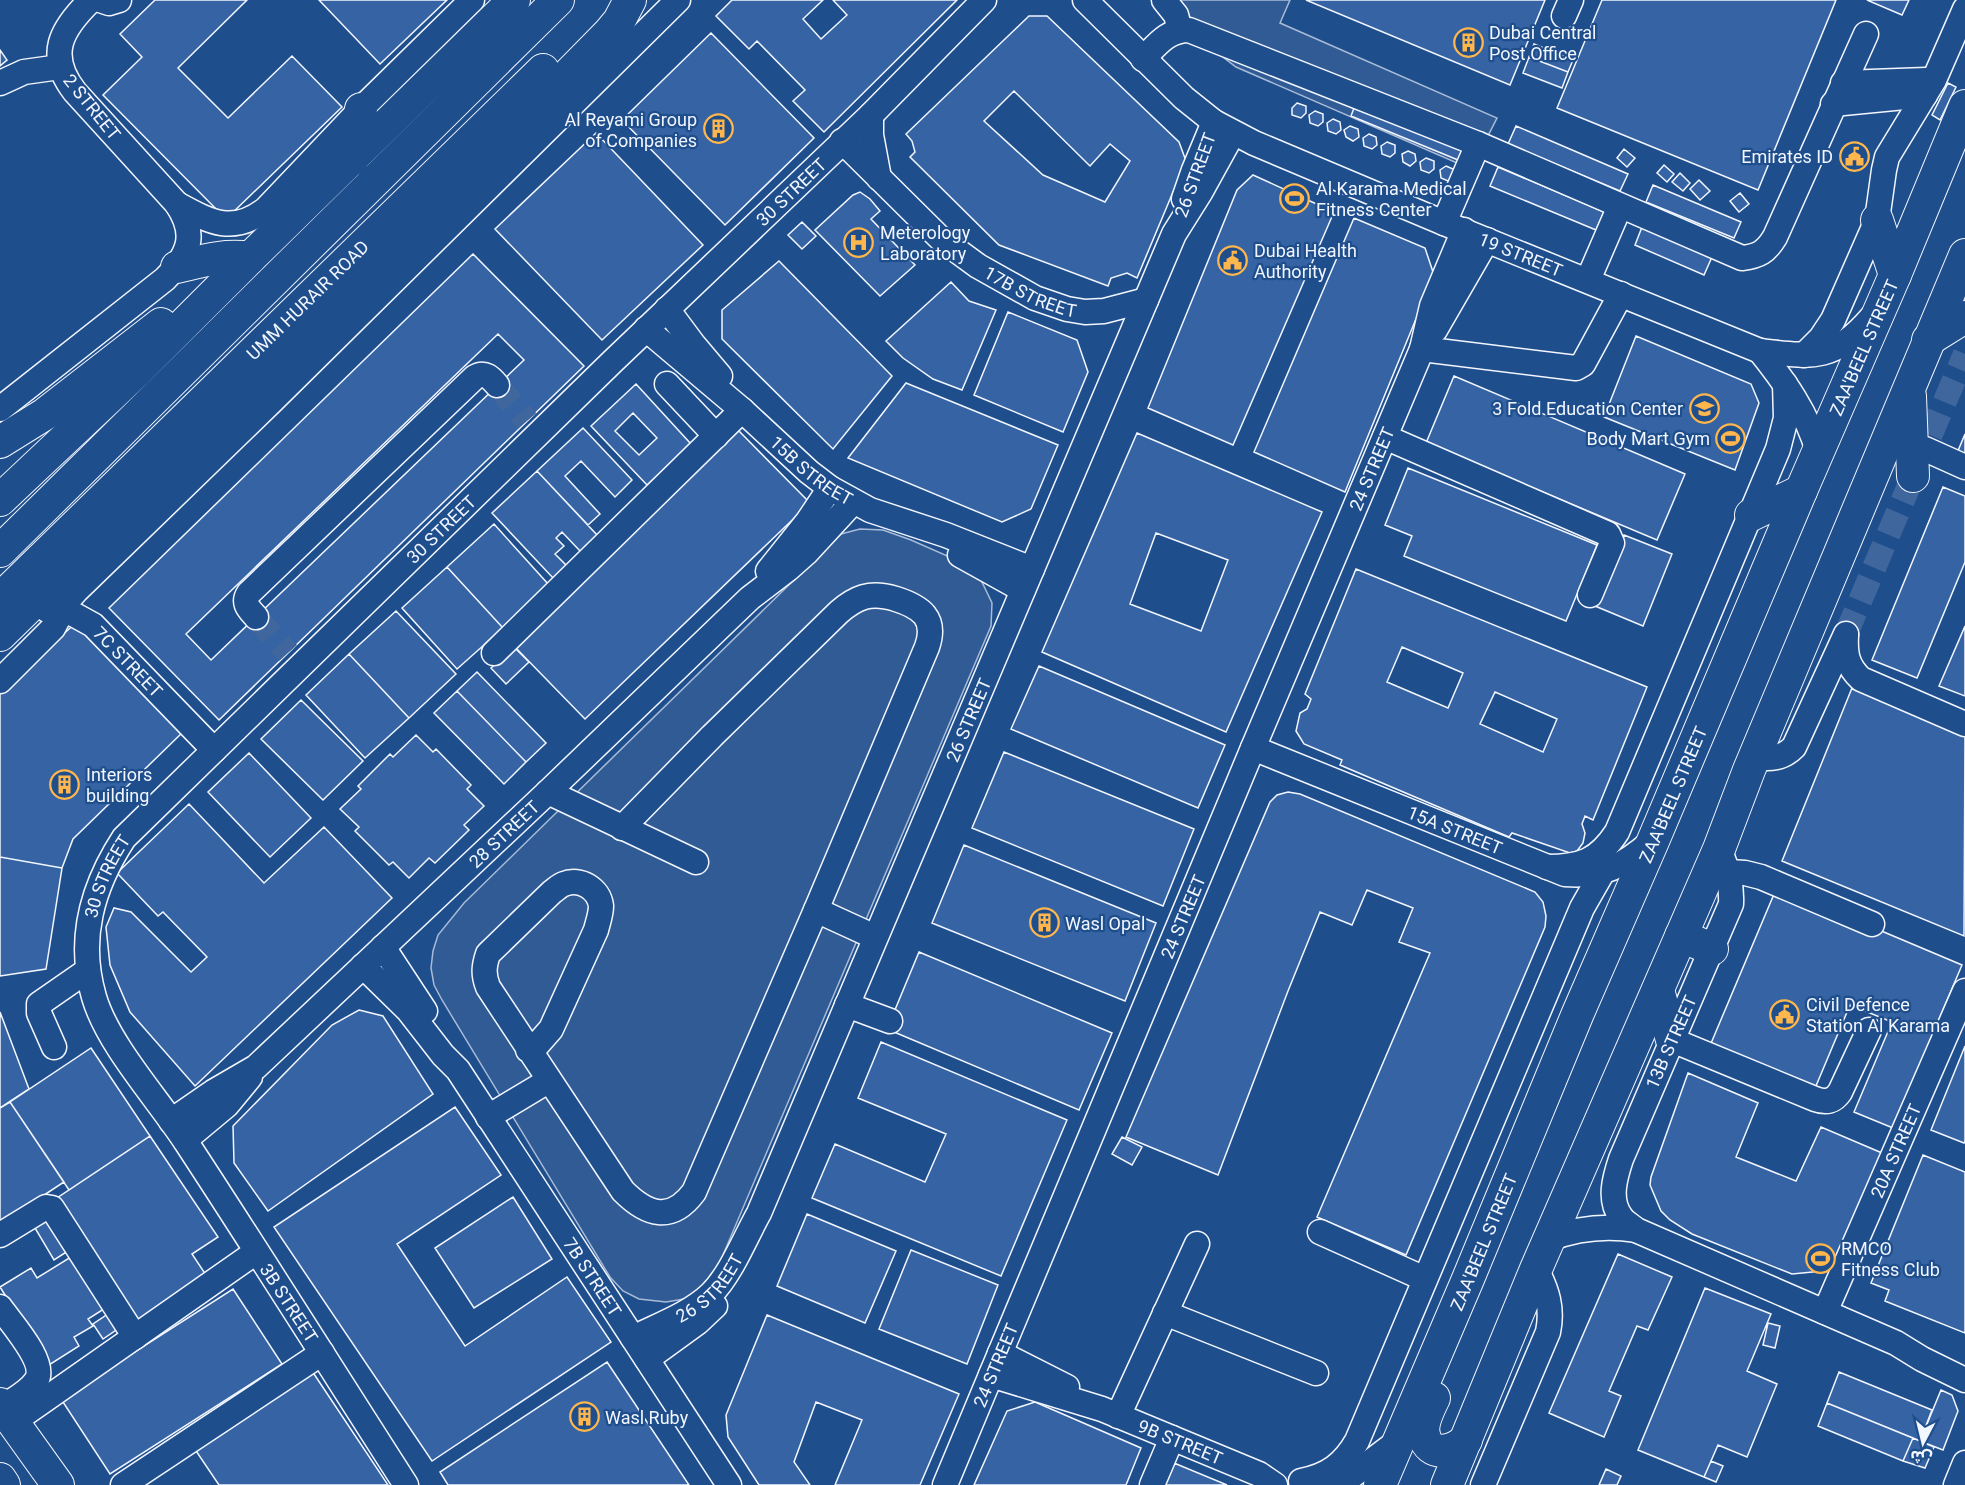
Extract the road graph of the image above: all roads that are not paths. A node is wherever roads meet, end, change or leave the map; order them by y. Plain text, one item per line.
1 (91, 0) edge
2 (100, 0) edge
3 (119, 0) edge
4 (472, 0) edge
5 (514, 0) edge
6 (558, 0) edge
7 (615, 0) edge
8 (630, 0) edge
9 (678, 0) edge
10 (984, 0) edge
11 (1085, 0) edge
12 (1164, 0) edge
13 (1965, 9) edge
14 (1180, 30) junction
15 (1866, 34) dead end
16 (1143, 59) junction
17 (60, 67) junction
18 (0, 83) edge
19 (1930, 88) junction
20 (1838, 94) junction
21 (361, 109) junction
22 (871, 115) junction
23 (1963, 116) edge
24 (1224, 128) junction
25 (842, 141) junction
26 (1485, 147) junction
27 (352, 160) junction
28 (879, 178) junction
29 (177, 204) junction
30 (1627, 209) junction
31 (1877, 220) junction
32 (1455, 227) junction
33 (1487, 240) junction
34 (1965, 255) edge
35 (250, 258) junction
36 (177, 267) junction
37 (1895, 275) junction
38 (1603, 287) junction
39 (211, 296) junction
40 (1146, 300) junction
41 (1882, 304) junction
42 (667, 309) junction
43 (1965, 317) edge
44 (646, 329) junction
45 (1928, 340) junction
46 (1422, 349) junction
47 (1760, 351) junction
48 (1804, 355) junction
49 (667, 384) dead end
50 (1785, 384) junction
51 (497, 385) tunnel mouth
52 (1909, 386) junction
53 (0, 409) edge
54 (742, 410) junction
55 (716, 436) junction
56 (1385, 437) junction
57 (0, 442) edge
58 (1818, 452) junction
59 (1919, 462) joint
60 (1965, 467) edge
61 (830, 488) junction
62 (1801, 491) junction
63 (0, 500) edge
64 (853, 501) junction
65 (1750, 515) junction
66 (0, 551) edge
67 (1027, 579) junction
68 (1590, 595) dead end
69 (750, 598) junction
70 (13, 604) edge
71 (62, 611) junction
72 (256, 617) tunnel mouth
73 (0, 635) edge
74 (494, 653) dead end
75 (0, 681) edge
76 (1965, 724) edge
77 (1252, 748) junction
78 (214, 750) junction
79 (1755, 757) junction
80 (548, 792) junction
81 (622, 828) junction
82 (1653, 841) junction
83 (1724, 861) junction
84 (696, 862) dead end
85 (1547, 867) junction
86 (1602, 873) junction
87 (816, 910) junction
88 (1872, 924) dead end
89 (1681, 936) junction
90 (875, 937) junction
91 (383, 947) junction
92 (1712, 949) junction
93 (363, 966) junction
94 (88, 970) junction
95 (1658, 990) junction
96 (1965, 991) edge
97 (850, 998) junction
98 (893, 1014) dead end
99 (1869, 1029) dead end
100 (1672, 1040) junction
101 (54, 1047) dead end
102 (528, 1050) junction
103 (458, 1070) junction
104 (548, 1081) junction
105 (489, 1117) junction
106 (178, 1131) junction
107 (759, 1213) junction
108 (1636, 1230) junction
109 (1320, 1232) dead end
110 (0, 1235) edge
111 (1549, 1239) junction
112 (1197, 1244) dead end
113 (256, 1252) junction
114 (1536, 1269) junction
115 (1425, 1279) junction
116 (1468, 1279) junction
117 (0, 1307) edge
118 (1166, 1312) junction
119 (1825, 1312) junction
120 (135, 1337) junction
121 (633, 1338) junction
122 (1896, 1343) junction
123 (322, 1353) junction
124 (647, 1359) junction
125 (995, 1364) junction
126 (1965, 1365) edge
127 (1316, 1373) dead end
128 (1965, 1380) edge
129 (5, 1411) edge
130 (1110, 1412) junction
131 (1172, 1438) junction
132 (1399, 1440) junction
133 (1466, 1440) junction
134 (1965, 1464) edge
135 (0, 1479) edge
136 (1267, 1479) edge
137 (1301, 1481) junction
138 (4, 1485) edge
139 (58, 1485) edge
140 (123, 1485) edge
141 (406, 1485) edge
142 (729, 1485) edge
143 (945, 1485) edge
144 (1152, 1485) edge
145 (1380, 1485) edge
146 (1447, 1485) edge
147 (1483, 1485) edge
148 (1956, 1485) edge

1 - 17 street, 2 STREET
2 - 3 street
4 - 21 street
5 - 27 main road
6 - 66 main road, UMM HURAIR ROAD
7 - 70 main road, UMM HURAIR ROAD
8 - 70 main road
9 - 71 street
10 - 22 street, 30 STREET
11 - 16 street, 19 STREET
12 - 14 street
13 - 19 street
14 - 16 street
14 - 26 street
15 - 20 street
16 - 24 street, 19 STREET
17 - 18 street
17 - 29 street, 2 STREET
19 - 20 street
19 - 31 street
20 - 30 street
21 - 27 main road
21 - 29 street
22 - 25 street, 30 STREET
22 - 28 street
23 - 37 main road, ZAA'BEEL STREET
24 - 32 street, 19 STREET
24 - 40 street, 26 STREET
25 - 28 street, 17B STREET
25 - 42 street, 30 STREET
26 - 30 street
26 - 32 street, 24 STREET
27 - 35 main road
28 - 40 street, 17B STREET
29 - 36 street
30 - 38 street
31 - 37 main road
31 - 48 street
32 - 33 street, 19 STREET
32 - 46 street, 24 STREET
33 - 38 street, 19 STREET
33 - 46 street, 24 STREET
34 - 45 main road
35 - 36 main road
35 - 39 main road
36 - 53 street
37 - 41 main road, ZAA'BEEL STREET
38 - 46 street
38 - 47 street, 19 STREET
39 - 57 main road
39 - 63 main road
40 - 67 street, 26 STREET
41 - 48 street, 19 STREET
41 - 58 main road, ZAA'BEEL STREET
42 - 44 street, 30 STREET
42 - 54 street, 15B STREET
43 - 45 main road
44 - 54 street, 15B STREET
44 - 78 street, 30 STREET
45 - 52 main road
46 - 56 street, 24 STREET
47 - 48 street, 19 STREET
47 - 50 street
49 - 55 street
50 - 58 street
50 - 65 street
51 - 72 street
52 - 59 main road
52 - 79 main road
54 - 55 street
54 - 61 street, 15B STREET
55 - 74 street
56 - 68 street
56 - 77 street, 24 STREET
58 - 62 main road, ZAA'BEEL STREET
59 - 60 street
61 - 64 street, 15B STREET
61 - 69 street, 28 STREET
62 - 65 main road
62 - 82 main road, ZAA'BEEL STREET
64 - 67 street, 15B STREET
64 - 69 street, 28 STREET
65 - 85 street
67 - 90 street, 26 STREET
69 - 80 street, 28 STREET
70 - 71 street, 7C STREET
70 - 73 main road
71 - 75 street
71 - 78 street, 7C STREET
76 - 79 street
77 - 85 street, 15A STREET
77 - 125 street, 24 STREET
78 - 94 street, 30 STREET
79 - 83 main road
80 - 81 street
80 - 91 street, 28 STREET
81 - 84 street
81 - 87 street
82 - 86 street, 15A STREET
82 - 116 main road, ZAA'BEEL STREET
83 - 88 street
83 - 89 main road
83 - 92 street, 13B STREET
85 - 86 street, 15A STREET
86 - 115 street
87 - 90 street
87 - 104 street
89 - 92 main road
89 - 95 main road
90 - 97 street, 26 STREET
91 - 93 street, 28 STREET
91 - 103 street, 7B STREET
92 - 100 street, 13B STREET
93 - 103 street, 7B STREET
93 - 106 street, 28 STREET
94 - 101 street
94 - 106 street, 30 STREET
95 - 100 main road
95 - 111 main road
96 - 119 street, 20A STREET
97 - 98 street
97 - 107 street, 26 STREET
99 - 100 street
100 - 108 street, 13B STREET
102 - 102 street
102 - 104 street
103 - 105 street, 7B STREET
104 - 105 street
105 - 121 street, 7B STREET
106 - 113 street, 3B STREET
107 - 121 street, 26 STREET
107 - 124 street, 26 STREET
108 - 111 street, 13B STREET
108 - 119 street, 13B STREET
109 - 115 street
110 - 120 street
111 - 114 main road
112 - 118 street
113 - 120 street
113 - 123 street, 3B STREET
114 - 133 main road
114 - 147 street
115 - 137 street
116 - 132 main road, ZAA'BEEL STREET
116 - 133 main road
117 - 129 street
118 - 127 street
118 - 130 street
119 - 122 street, 13B STREET
120 - 129 street
121 - 124 street, 7B STREET
122 - 126 street, 13B STREET
122 - 128 street, 13B STREET
123 - 140 street
123 - 141 street, 3B STREET
124 - 142 street, 7B STREET
125 - 130 street, 9B STREET
125 - 143 street, 24 STREET
129 - 139 main road
130 - 131 street, 9B STREET
131 - 136 street, 9B STREET
131 - 144 street
132 - 137 street, 9B STREET
132 - 145 main road, ZAA'BEEL STREET
133 - 146 main road
134 - 148 street
135 - 138 main road
136 - 137 street, 9B STREET

